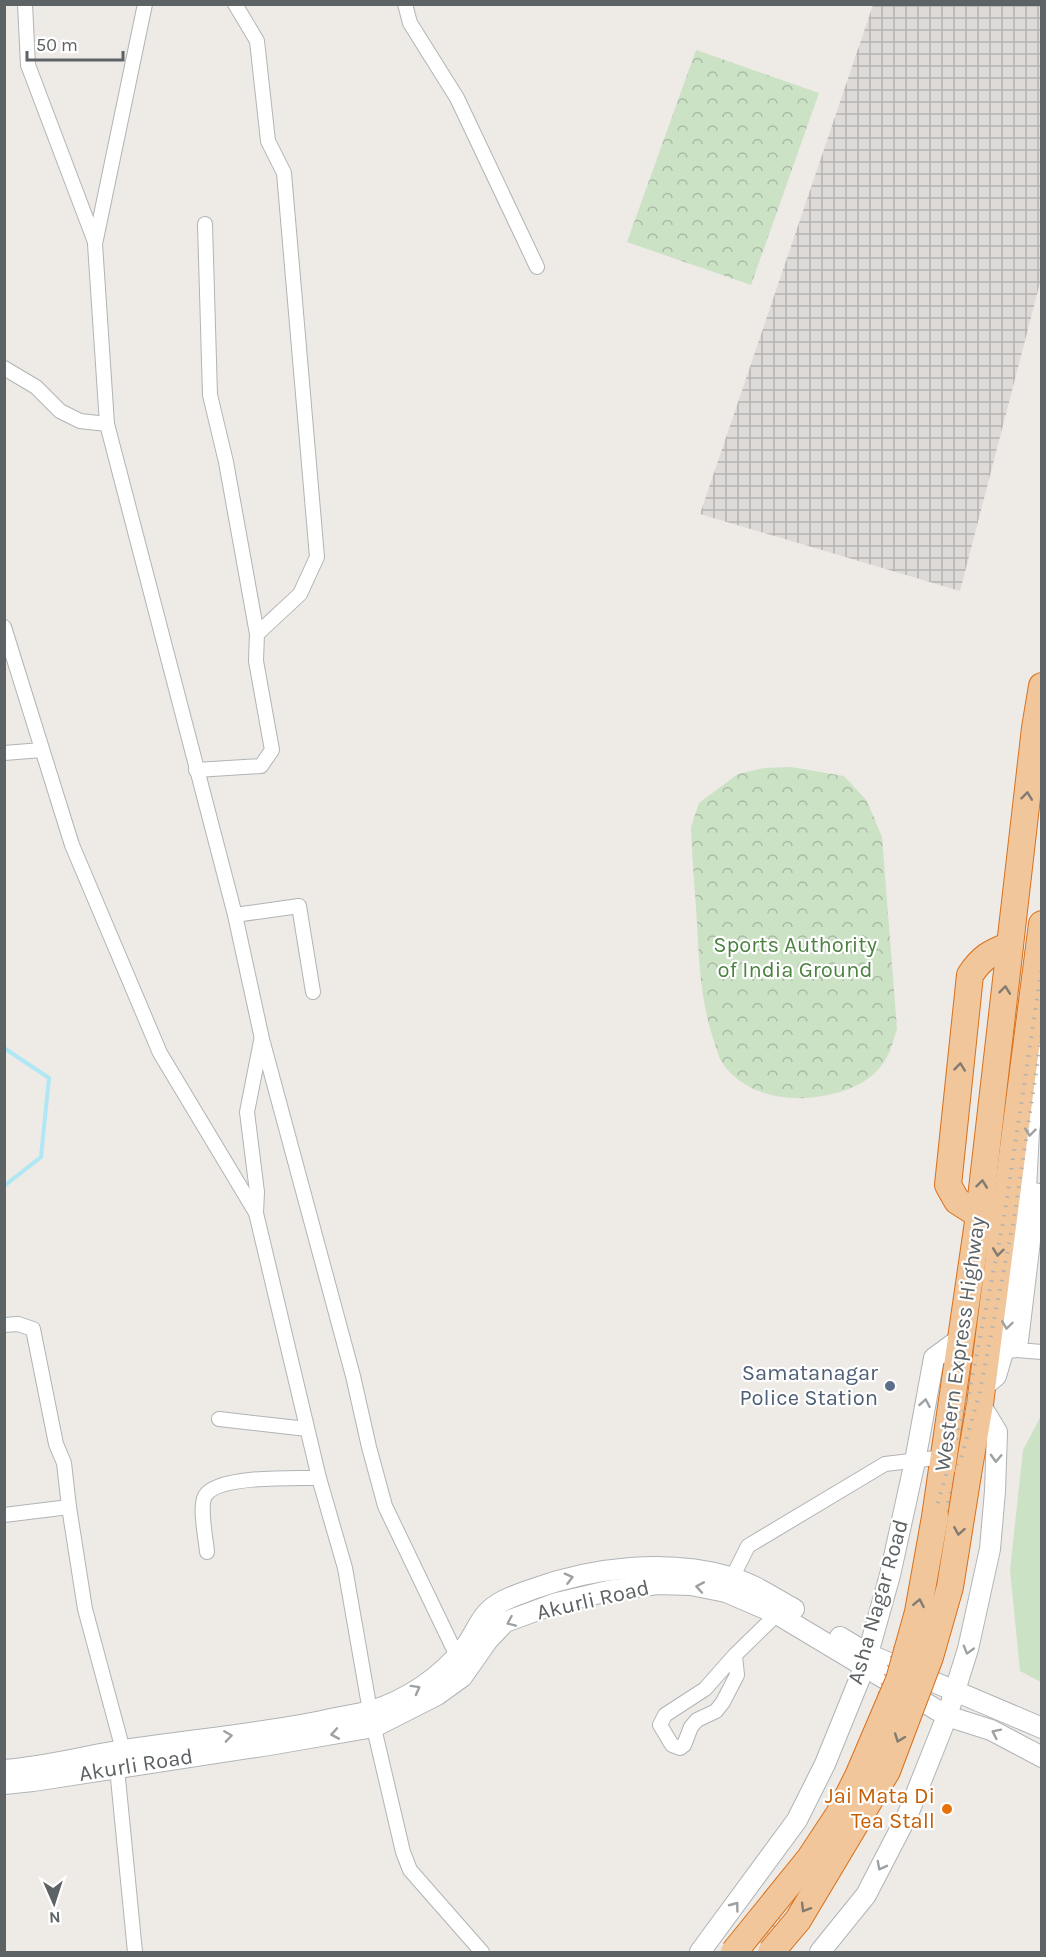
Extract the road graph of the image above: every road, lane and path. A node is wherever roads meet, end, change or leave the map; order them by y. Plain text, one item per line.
1 (25, 4) edge
2 (145, 4) edge
3 (235, 4) edge
4 (405, 4) edge
5 (204, 224) dead end
6 (96, 244) junction
7 (537, 267) dead end
8 (4, 368) edge
9 (107, 424) junction
10 (4, 627) edge
11 (257, 634) junction
12 (1041, 686) edge
13 (42, 750) junction
14 (4, 753) edge
15 (196, 770) junction
16 (235, 915) junction
17 (1041, 924) edge
18 (1010, 945) junction
19 (313, 992) dead end
20 (262, 1039) junction
21 (1041, 1053) edge
22 (957, 1095) junction
23 (992, 1100) junction
24 (1036, 1186) edge
25 (256, 1214) junction
26 (979, 1215) junction
27 (4, 1325) edge
28 (960, 1339) junction
29 (1002, 1351) junction
30 (1041, 1352) edge
31 (981, 1396) junction
32 (219, 1419) dead end
33 (307, 1429) junction
34 (944, 1457) junction
35 (915, 1461) junction
36 (319, 1478) junction
37 (69, 1507) junction
38 (4, 1515) edge
39 (207, 1552) dead end
40 (729, 1584) junction
41 (777, 1614) junction
42 (735, 1655) junction
43 (457, 1656) junction
44 (866, 1661) junction
45 (955, 1690) junction
46 (946, 1716) junction
47 (372, 1719) junction
48 (1041, 1728) edge
49 (1041, 1757) edge
50 (120, 1759) junction
51 (4, 1770) edge
52 (4, 1784) edge
53 (135, 1953) edge
54 (482, 1953) edge
55 (700, 1953) edge
56 (734, 1953) edge
57 (771, 1953) edge
58 (820, 1953) edge

1 - 6 street
2 - 6 street
3 - 11 street
4 - 7 street
5 - 11 street
6 - 9 street
8 - 9 street
9 - 15 street
10 - 13 street
11 - 15 street
18 -> 12 highway, Western Express Highway
13 - 14 street
13 - 25 street
15 - 16 street
16 - 19 street
16 - 20 street
17 -> 29 highway, Western Express Highway
22 -> 18 highway
23 -> 18 highway, Western Express Highway
20 - 25 street
20 - 43 street
21 -> 24 street
22 - 23 highway
22 - 26 highway
26 -> 23 highway, Western Express Highway
24 - 29 street
25 - 33 street
26 - 28 highway, Western Express Highway
27 - 37 street
28 - 34 highway, Western Express Highway
35 -> 28 street, Asha Nagar Road
29 - 30 street
29 - 31 highway, Western Express Highway
31 -> 45 street
31 -> 57 highway, Western Express Highway, bridge
32 - 33 street
33 - 36 street
34 - 35 street
56 -> 34 highway, Western Express Highway, bridge
35 - 40 street
35 - 44 street, Asha Nagar Road
36 - 39 street
36 - 47 street
37 - 38 street
37 - 50 street
40 - 41 street, Akurli Road
43 -> 40 street, Akurli Road
40 - 44 street, Akurli Road
40 -> 47 street, Akurli Road
41 - 42 street
41 - 44 street, Akurli Road
42 - 42 street
47 -> 43 street, Akurli Road
44 - 45 street, Akurli Road
44 - 46 street, Akurli Road
55 -> 44 street, Asha Nagar Road
45 - 46 street
45 - 48 street, Akurli Road
49 -> 46 street, Akurli Road
46 -> 58 street
47 - 50 street, Akurli Road
47 - 54 street
50 - 51 street, Akurli Road
50 - 52 street, Akurli Road
50 - 53 street

